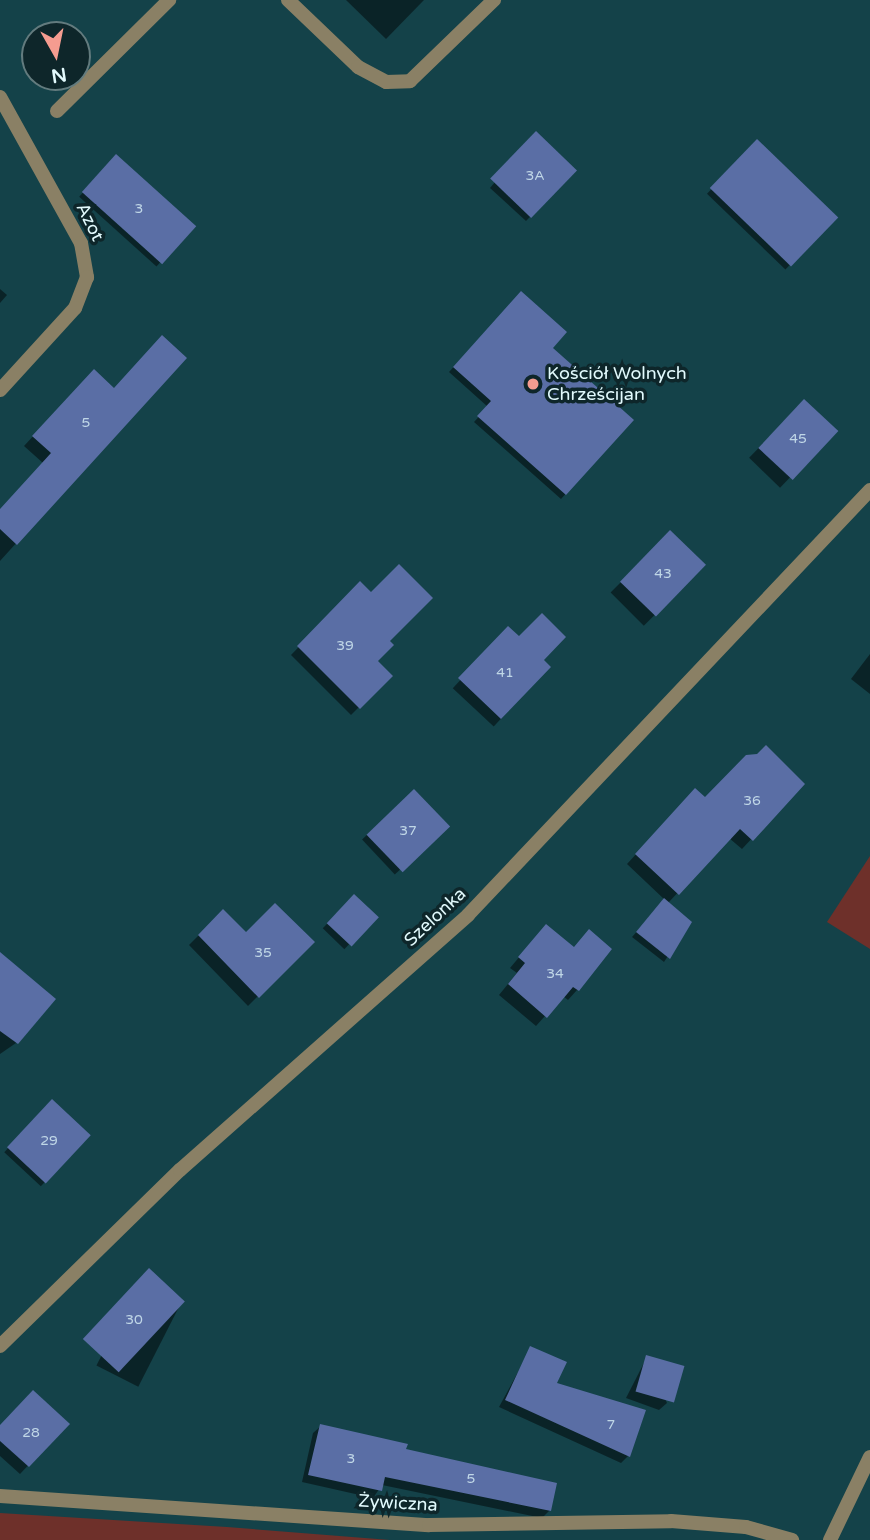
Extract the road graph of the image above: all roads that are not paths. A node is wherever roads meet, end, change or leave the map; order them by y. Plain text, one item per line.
1 (169, 0) edge
2 (288, 0) edge
3 (494, 0) edge
4 (0, 97) edge
5 (57, 111) dead end
6 (0, 390) edge
7 (870, 490) edge
8 (0, 1346) edge
9 (870, 1457) edge
10 (0, 1496) edge
11 (792, 1540) edge
12 (830, 1540) edge

1 - 5 street
2 - 3 street
4 - 6 street, Azot
7 - 8 street, Szelonka
9 - 12 street
10 - 11 street, Żywiczna

